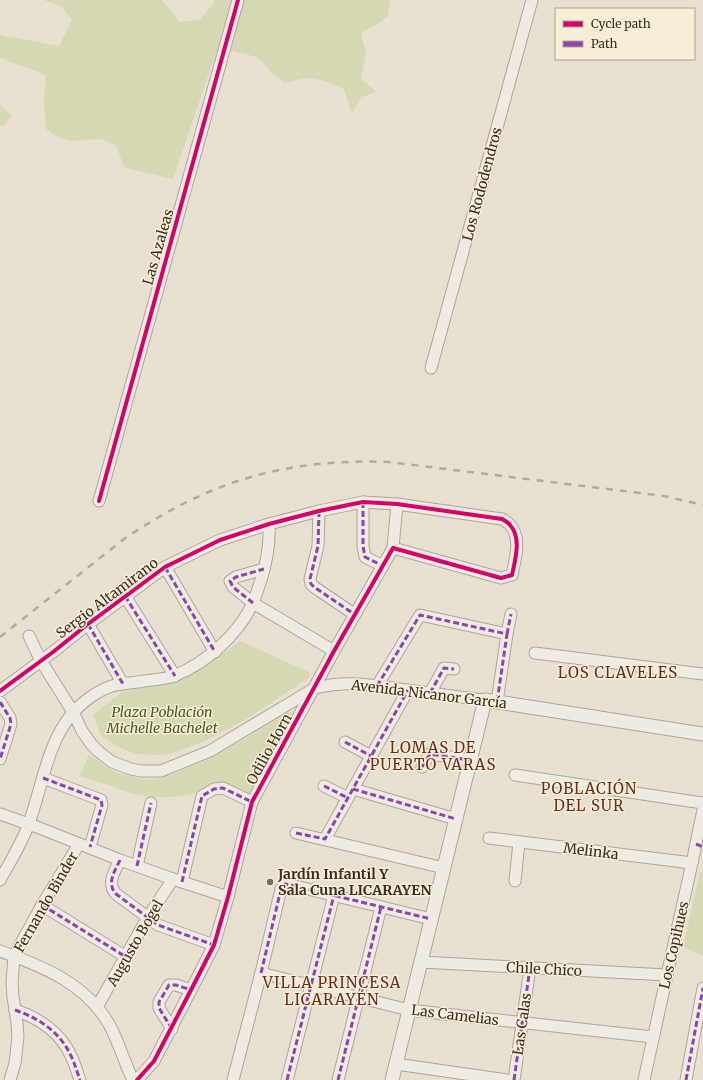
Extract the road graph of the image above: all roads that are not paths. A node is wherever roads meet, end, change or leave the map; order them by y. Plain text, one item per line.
1 (238, 0) edge
2 (532, 0) edge
3 (431, 368) dead end
4 (99, 501) dead end
5 (363, 502) junction
6 (397, 504) junction
7 (319, 511) junction
8 (269, 524) junction
9 (393, 548) junction
10 (382, 566) junction
11 (165, 568) junction
12 (264, 568) junction
13 (125, 596) junction
14 (253, 603) junction
15 (354, 614) junction
16 (511, 614) dead end
17 (88, 624) junction
18 (507, 634) junction
19 (29, 636) dead end
20 (334, 651) junction
21 (215, 652) junction
22 (535, 653) dead end
23 (41, 661) junction
24 (454, 669) dead end
25 (703, 674) edge
26 (175, 676) junction
27 (122, 684) junction
28 (377, 686) junction
29 (315, 688) junction
30 (408, 690) junction
31 (0, 691) edge
32 (430, 693) junction
33 (491, 701) junction
34 (0, 702) edge
35 (287, 705) junction
36 (73, 712) junction
37 (300, 714) junction
38 (703, 734) edge
39 (345, 742) dead end
40 (371, 756) junction
41 (0, 759) edge
42 (470, 760) junction
43 (422, 767) dead end
44 (515, 775) dead end
45 (43, 778) junction
46 (324, 786) dead end
47 (350, 794) junction
48 (252, 802) junction
49 (151, 803) dead end
50 (703, 803) edge
51 (703, 810) edge
52 (0, 814) edge
53 (456, 819) junction
54 (29, 824) junction
55 (296, 833) dead end
56 (489, 838) dead end
57 (325, 839) junction
58 (519, 842) junction
59 (79, 844) junction
60 (700, 845) edge
61 (90, 847) junction
62 (120, 860) junction
63 (692, 863) junction
64 (137, 866) junction
65 (444, 868) junction
66 (0, 880) edge
67 (178, 881) junction
68 (515, 881) dead end
69 (334, 895) junction
70 (228, 897) junction
71 (42, 905) junction
72 (382, 907) junction
73 (148, 917) junction
74 (431, 919) junction
75 (214, 945) junction
76 (0, 951) edge
77 (14, 956) junction
78 (126, 957) junction
79 (421, 962) junction
80 (530, 968) junction
81 (261, 973) junction
82 (667, 975) junction
83 (311, 985) junction
84 (703, 988) edge
85 (191, 990) junction
86 (358, 997) junction
87 (97, 1007) junction
88 (15, 1010) junction
89 (409, 1010) junction
90 (701, 1011) edge
91 (522, 1023) junction
92 (172, 1029) junction
93 (653, 1037) junction
94 (396, 1064) junction
95 (10, 1080) edge
96 (80, 1080) edge
97 (133, 1080) edge
98 (137, 1080) edge
99 (233, 1080) edge
100 (286, 1080) edge
101 (338, 1080) edge
102 (392, 1080) edge
103 (507, 1080) edge
104 (514, 1080) edge
105 (644, 1080) edge
106 (686, 1080) edge

1 - 4 street, Las Azaleas
2 - 3 street, Los Rododendros
5 - 6 street, Sergio Altamirano
5 - 7 street, Sergio Altamirano
5 - 10 street
6 - 9 street
6 - 9 street, Sergio Altamirano
7 - 8 street, Sergio Altamirano
7 - 15 street
8 - 11 street, Sergio Altamirano
8 - 12 street
9 - 10 street, Odilio Horn
10 - 15 street, Odilio Horn
11 - 13 street, Sergio Altamirano
11 - 21 street
12 - 14 street
12 - 14 street
13 - 17 street, Sergio Altamirano
13 - 26 street
14 - 20 street
14 - 21 street
15 - 20 street, Odilio Horn
16 - 18 street
17 - 23 street, Sergio Altamirano
17 - 27 street
18 - 28 street
18 - 33 street
19 - 23 street, Avenida Nicanor García
20 - 29 street, Odilio Horn
21 - 26 street
22 - 25 street
23 - 31 street, Sergio Altamirano
23 - 36 street, Avenida Nicanor García
24 - 32 street
26 - 27 street
27 - 36 street
28 - 29 street, Avenida Nicanor García
28 - 30 street, Avenida Nicanor García
29 - 35 street, Avenida Nicanor García
29 - 37 street, Odilio Horn
30 - 32 street, Avenida Nicanor García
30 - 40 street
32 - 33 street, Avenida Nicanor García
33 - 38 street, Avenida Nicanor García
33 - 42 street
34 - 41 street
35 - 36 street, Avenida Nicanor García
35 - 37 street
36 - 45 street
37 - 48 street, Odilio Horn
39 - 40 street
40 - 47 street
42 - 43 street
42 - 53 street
44 - 50 street
45 - 54 street
45 - 61 street
46 - 47 street
47 - 53 street
47 - 57 street
48 - 67 street
48 - 70 street, Odilio Horn
49 - 64 street
51 - 60 street, Los Copihues
52 - 54 street
53 - 65 street
54 - 59 street
54 - 66 street
55 - 57 street
56 - 58 street, Melinka
57 - 65 street
58 - 63 street, Melinka
58 - 68 street
59 - 61 street
59 - 71 street, Fernando Binder
60 - 63 street, Los Copihues
61 - 62 street
62 - 64 street
62 - 73 street
63 - 82 street, Los Copihues
64 - 67 street
65 - 74 street
67 - 70 street
67 - 73 street, Augusto Bogel
69 - 72 street
69 - 81 street
69 - 83 street
70 - 75 street, Odilio Horn
71 - 77 street, Fernando Binder
71 - 78 street
72 - 74 street
72 - 86 street
73 - 75 street
73 - 78 street, Augusto Bogel
74 - 79 street
75 - 85 street, Odilio Horn
76 - 77 street
77 - 87 street
77 - 88 street, Fernando Binder
78 - 87 street, Augusto Bogel
79 - 80 street, Chile Chico
79 - 89 street
80 - 82 street, Chile Chico
80 - 91 street, Las Calas
81 - 83 street, Las Camelias
81 - 99 street
82 - 93 street, Los Copihues
83 - 86 street, Las Camelias
83 - 100 street
84 - 90 street
85 - 92 street, Odilio Horn
85 - 92 street
86 - 89 street, Las Camelias
86 - 101 street
87 - 97 street
88 - 95 street, Fernando Binder
88 - 96 street
89 - 91 street, Las Camelias
89 - 94 street
90 - 106 street
91 - 93 street, Las Camelias
91 - 104 street, Las Calas
92 - 98 street, Odilio Horn
93 - 105 street, Los Copihues
94 - 102 street
94 - 103 street

